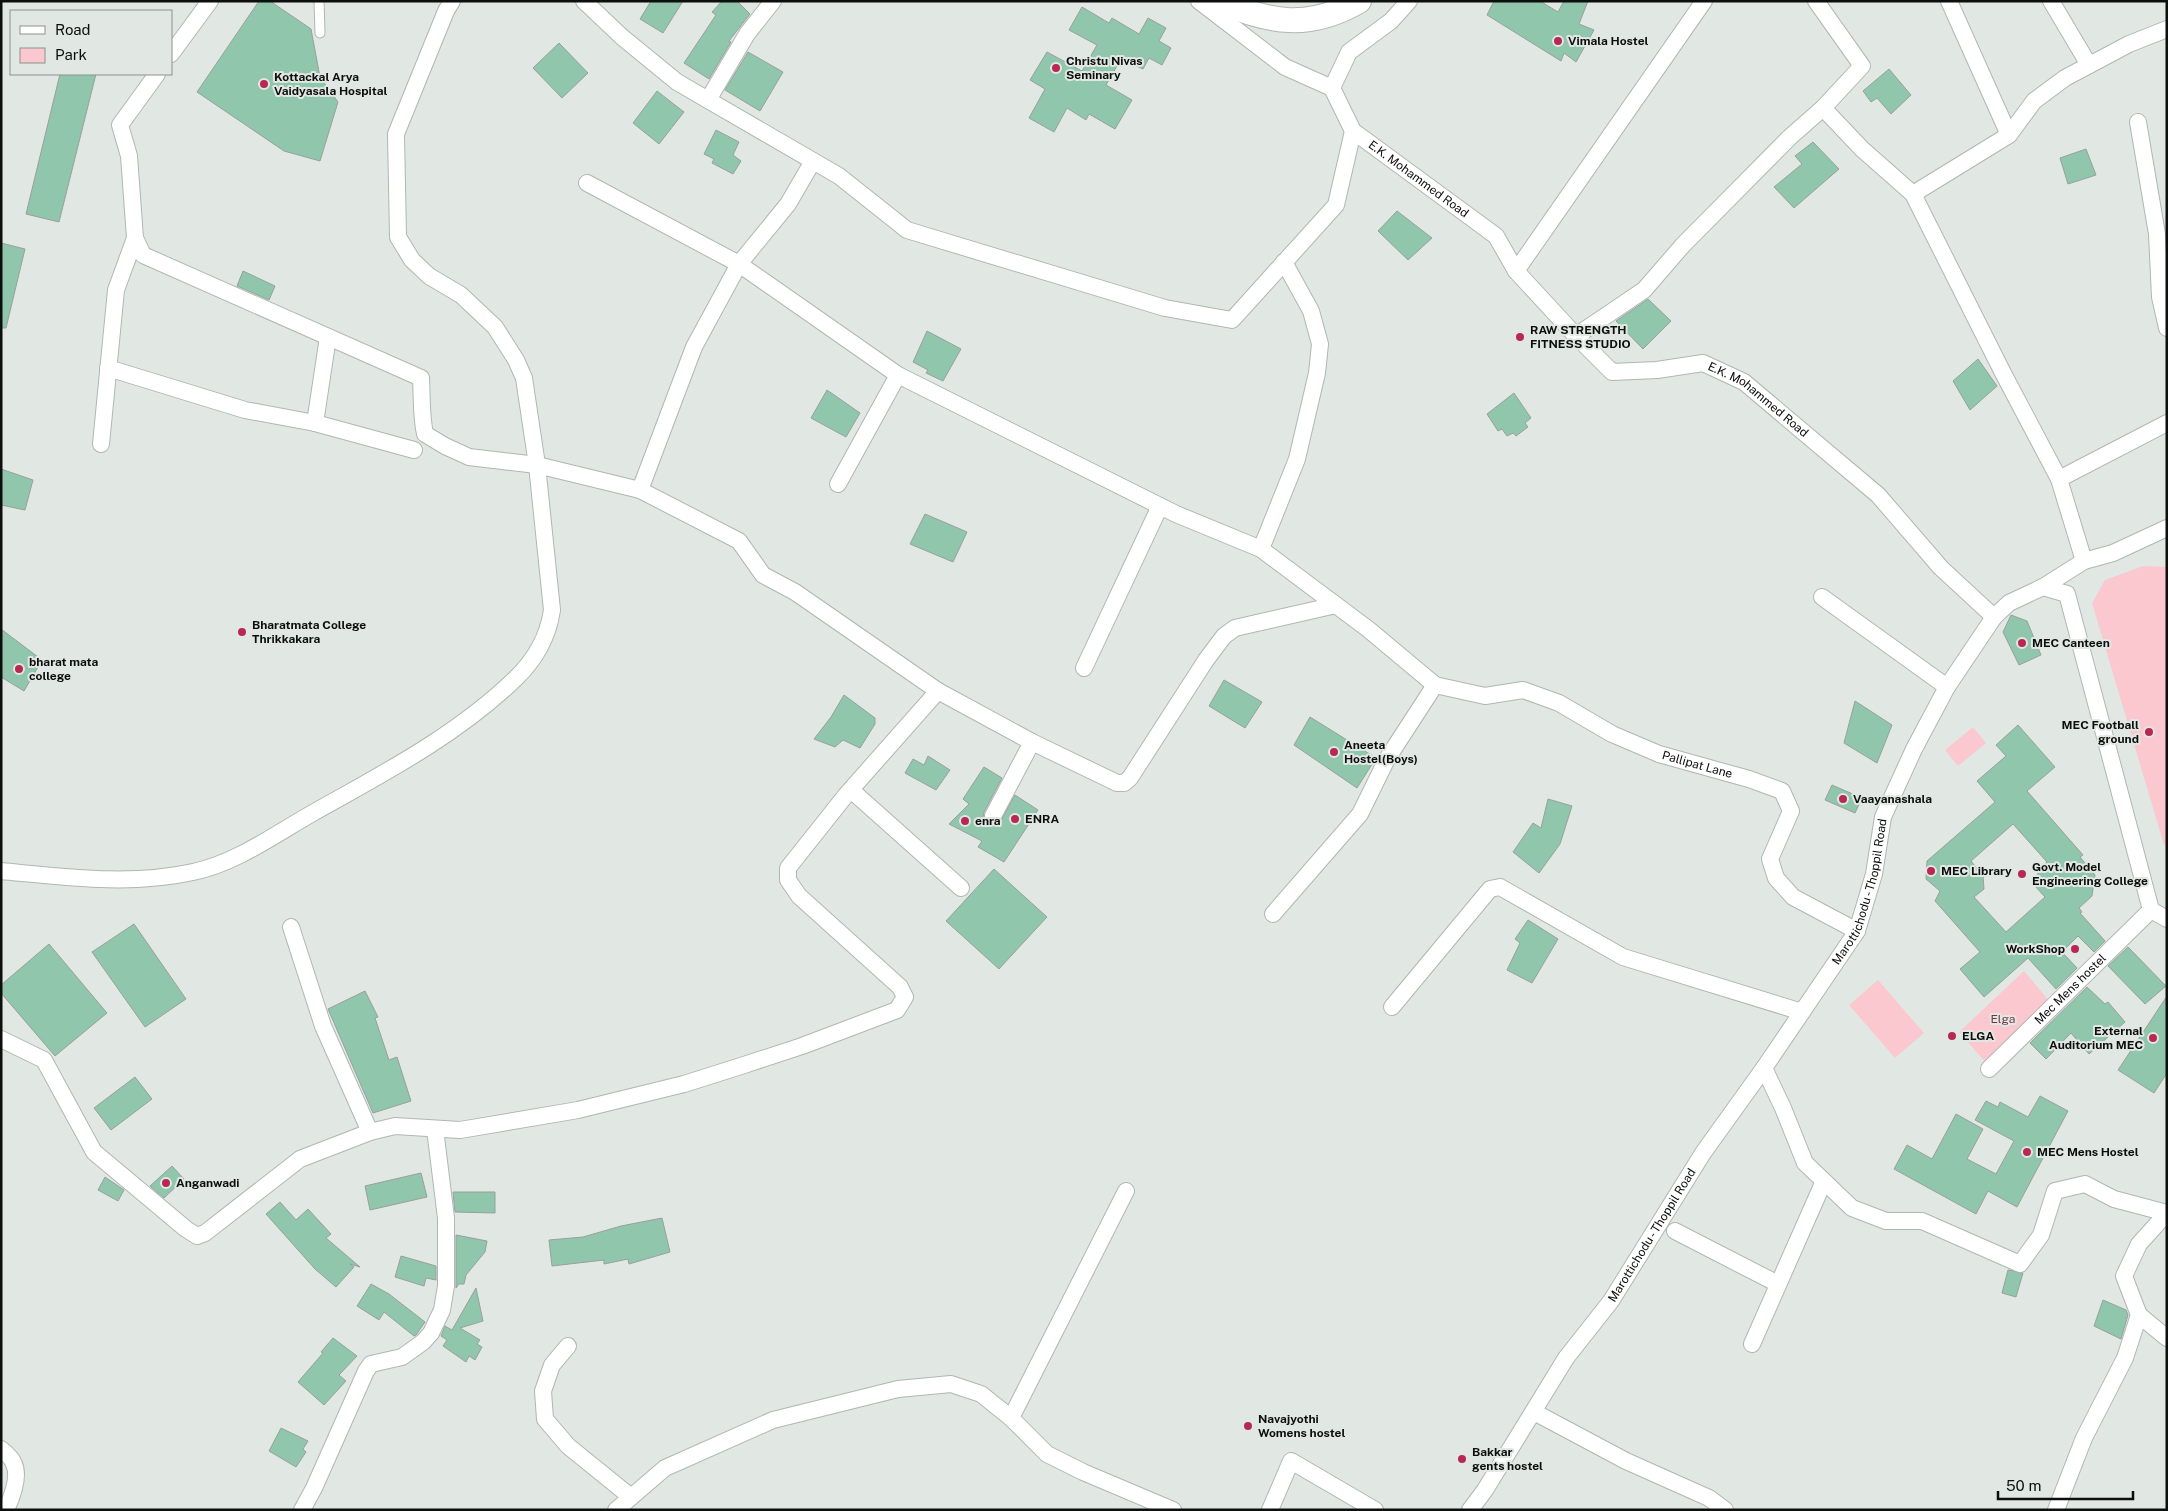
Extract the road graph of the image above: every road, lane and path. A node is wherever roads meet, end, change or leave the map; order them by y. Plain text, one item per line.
1 (210, 1) edge
2 (318, 1) edge
3 (452, 1) edge
4 (584, 1) edge
5 (773, 1) edge
6 (1198, 1) edge
7 (1218, 1) edge
8 (1359, 1) edge
9 (1409, 1) edge
10 (1704, 1) edge
11 (1816, 1) edge
12 (1949, 1) edge
13 (2051, 1) edge
14 (2167, 29) edge
15 (320, 33) dead end
16 (172, 53) edge
17 (2089, 65) junction
18 (156, 75) edge
19 (1332, 88) junction
20 (708, 100) junction
21 (1823, 108) junction
22 (2138, 122) dead end
23 (1353, 131) junction
24 (2009, 135) junction
25 (813, 161) junction
26 (587, 183) dead end
27 (1913, 194) junction
28 (2162, 234) edge
29 (134, 238) junction
30 (1284, 262) junction
31 (739, 264) junction
32 (1516, 271) junction
33 (2167, 328) edge
34 (1576, 336) junction
35 (328, 337) junction
36 (108, 368) junction
37 (898, 375) junction
38 (2167, 423) edge
39 (315, 424) junction
40 (101, 444) dead end
41 (414, 450) dead end
42 (536, 465) junction
43 (2059, 479) junction
44 (838, 484) dead end
45 (640, 490) junction
46 (1160, 506) junction
47 (2167, 528) edge
48 (1260, 549) junction
49 (2084, 561) junction
50 (2043, 587) junction
51 (1822, 598) dead end
52 (1336, 605) junction
53 (1994, 616) junction
54 (1084, 668) dead end
55 (1435, 685) junction
56 (1947, 687) junction
57 (938, 690) junction
58 (1032, 742) junction
59 (851, 790) junction
60 (993, 816) dead end
61 (1, 871) edge
62 (961, 888) dead end
63 (2151, 910) junction
64 (1273, 914) dead end
65 (2167, 919) edge
66 (291, 927) dead end
67 (1856, 931) junction
68 (1392, 1006) dead end
69 (1802, 1012) junction
70 (1, 1039) edge
71 (1764, 1068) junction
72 (1989, 1069) dead end
73 (435, 1129) junction
74 (370, 1132) junction
75 (1824, 1181) junction
76 (1126, 1191) dead end
77 (2167, 1213) edge
78 (1675, 1231) dead end
79 (1778, 1284) junction
80 (2139, 1315) junction
81 (2167, 1338) edge
82 (1752, 1344) dead end
83 (568, 1346) dead end
84 (1534, 1412) junction
85 (1011, 1418) junction
86 (1, 1449) edge
87 (631, 1497) junction
88 (6, 1510) edge
89 (302, 1510) edge
90 (616, 1510) edge
91 (1173, 1510) edge
92 (1270, 1510) edge
93 (1374, 1510) edge
94 (1470, 1510) edge
95 (1725, 1510) edge
96 (2056, 1510) edge

1 - 16 street
2 - 15 lane
3 - 42 street
4 - 20 street
5 - 20 street
6 - 19 street
7 - 8 main road
9 - 19 street
10 - 32 street
11 - 21 street
12 - 24 street
13 - 17 street
14 - 17 street
17 - 24 street
18 - 29 street
19 - 23 street, E.K. Mohammed Road
20 - 25 street
21 - 27 street
21 - 34 street
22 - 28 street
23 - 30 street
23 - 32 street, E.K. Mohammed Road
24 - 27 street
25 - 30 street
25 - 31 street
26 - 31 street
27 - 43 street
28 - 33 street
29 - 35 street
29 - 36 street
30 - 48 street
31 - 37 street
31 - 45 street
32 - 34 street, E.K. Mohammed Road
34 - 53 street, E.K. Mohammed Road
35 - 39 street
35 - 42 street
36 - 39 street
36 - 40 street
37 - 44 street
37 - 46 street
38 - 43 street
39 - 41 street
42 - 45 street
42 - 61 street
43 - 49 street
45 - 57 street
46 - 48 street
46 - 54 street
47 - 49 street, Marottichodu - Thoppil Road
48 - 52 street
49 - 50 street, Marottichodu - Thoppil Road
50 - 53 street, Marottichodu - Thoppil Road
50 - 63 street
51 - 56 street
52 - 55 street
52 - 58 street
53 - 56 street, Marottichodu - Thoppil Road
55 - 64 street
55 - 67 street, Pallipat Lane
56 - 67 street, Marottichodu - Thoppil Road
57 - 58 street
57 - 59 street
58 - 60 street
59 - 62 street
59 - 73 street
63 - 65 street
63 - 72 street, Mec Mens hostel
66 - 74 street
67 - 69 street, Marottichodu - Thoppil Road
68 - 69 street
69 - 71 street, Marottichodu - Thoppil Road
70 - 74 street
71 - 75 street
71 - 84 street, Marottichodu - Thoppil Road
73 - 74 street
73 - 89 street
75 - 77 street
75 - 79 street
76 - 85 street
77 - 80 street
78 - 79 street
79 - 82 street
80 - 81 street
80 - 96 street
83 - 87 street
84 - 94 street, Marottichodu - Thoppil Road
84 - 95 street
85 - 87 street
85 - 91 street
86 - 88 street
87 - 90 street
92 - 93 street

